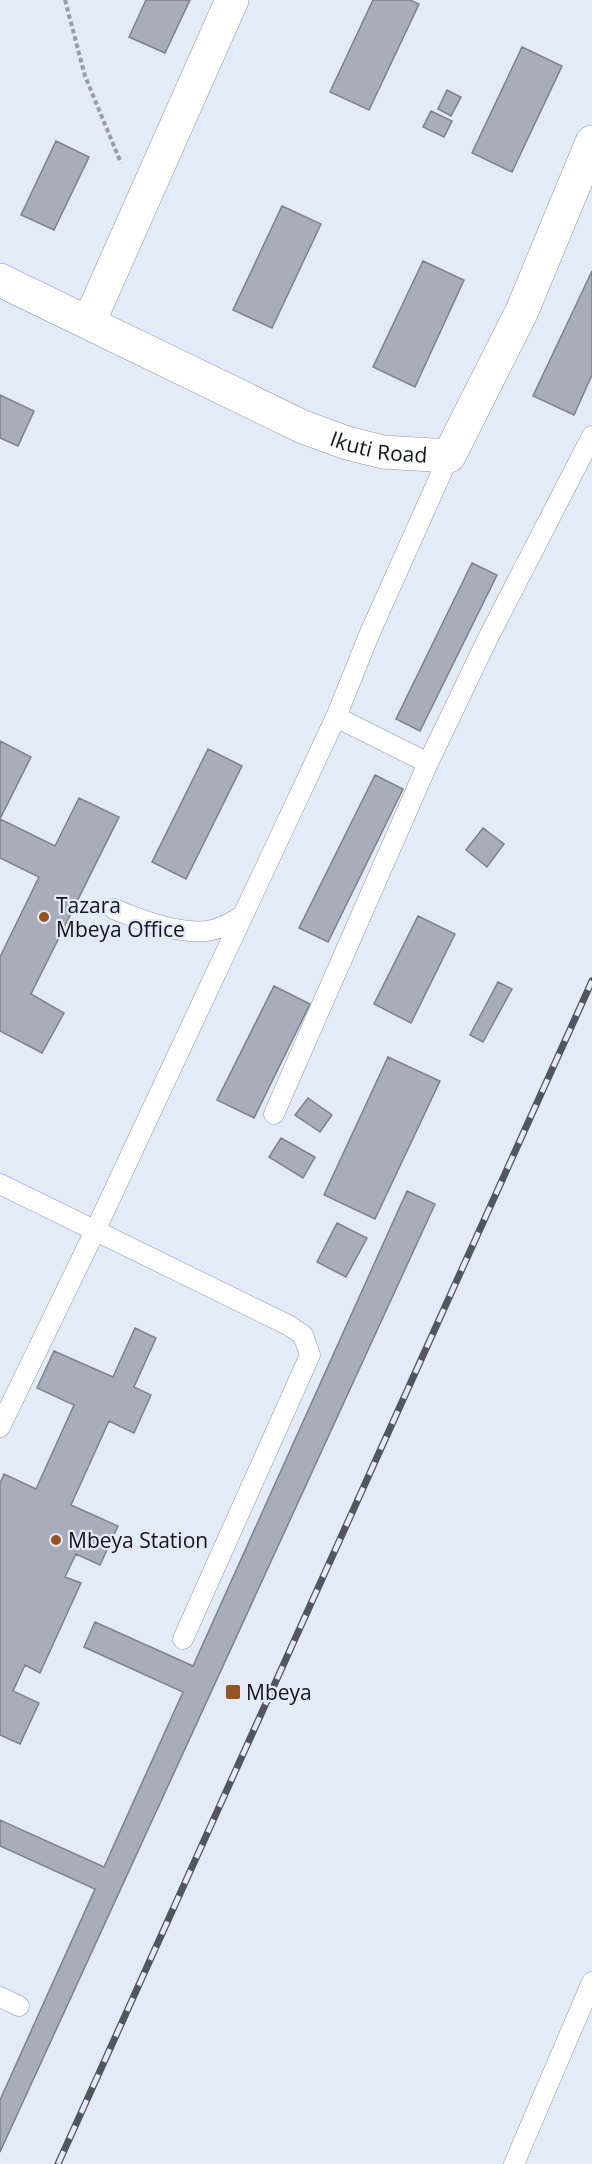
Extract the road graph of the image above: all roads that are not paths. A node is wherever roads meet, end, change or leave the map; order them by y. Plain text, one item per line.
1 (232, 0) edge
2 (592, 142) edge
3 (0, 280) edge
4 (88, 322) junction
5 (592, 436) edge
6 (449, 456) junction
7 (336, 717) junction
8 (428, 763) junction
9 (114, 909) dead end
10 (243, 916) junction
11 (274, 1114) dead end
12 (0, 1184) edge
13 (95, 1231) junction
14 (0, 1427) edge
15 (183, 1639) dead end
16 (592, 1982) edge
17 (0, 1997) edge
18 (19, 2006) dead end
19 (514, 2164) edge

1 - 4 street
2 - 6 street, Ikuti Road
3 - 4 street, Ikuti Road
4 - 6 street, Ikuti Road
5 - 8 lane
6 - 7 lane
7 - 8 lane
7 - 10 lane
8 - 11 lane
9 - 10 lane
10 - 13 lane
12 - 13 lane
13 - 14 lane
13 - 15 lane
16 - 19 lane
17 - 18 lane

